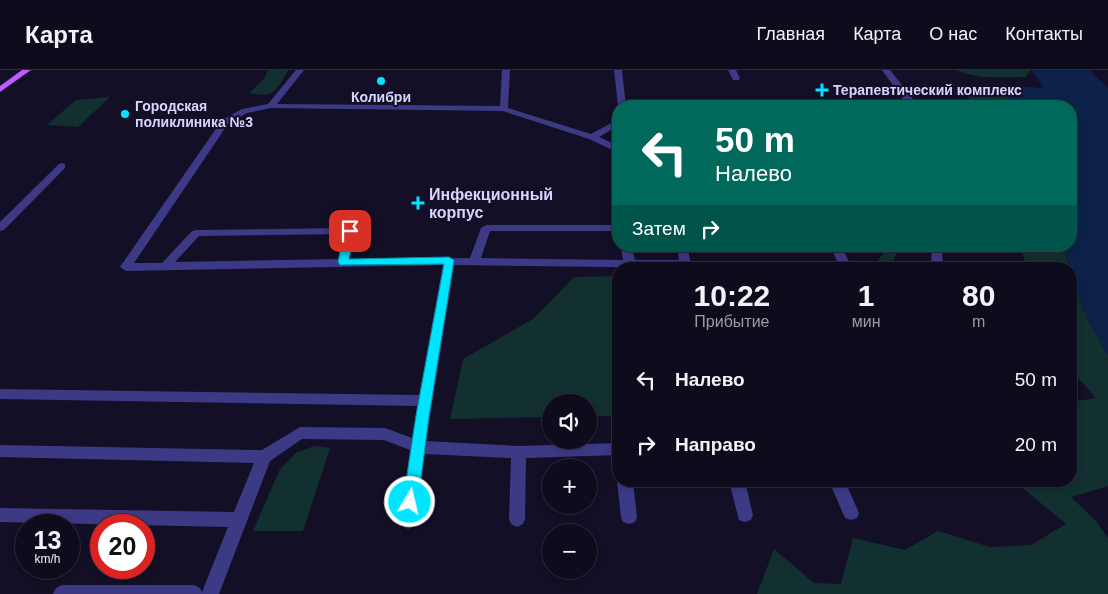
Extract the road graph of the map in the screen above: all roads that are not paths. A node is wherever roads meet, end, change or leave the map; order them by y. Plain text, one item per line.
1 (26, 70) edge
2 (300, 70) edge
3 (506, 70) edge
4 (618, 70) edge
5 (732, 70) edge
6 (886, 70) edge
7 (736, 78) dead end
8 (0, 90) edge
9 (621, 100) edge
10 (909, 100) edge
11 (271, 106) junction
12 (504, 109) junction
13 (612, 125) edge
14 (592, 137) junction
15 (612, 147) edge
16 (62, 166) dead end
17 (0, 228) edge
18 (612, 228) edge
19 (449, 260) junction
20 (474, 261) junction
21 (343, 262) junction
22 (612, 264) edge
23 (166, 266) junction
24 (0, 394) edge
25 (425, 401) junction
26 (419, 447) junction
27 (612, 449) edge
28 (0, 451) edge
29 (519, 452) junction
30 (264, 457) junction
31 (626, 487) edge
32 (739, 487) edge
33 (840, 487) edge
34 (851, 513) dead end
35 (0, 515) edge
36 (746, 515) dead end
37 (629, 517) dead end
38 (240, 520) junction
39 (517, 520) dead end
40 (408, 521) dead end
41 (62, 594) edge
42 (194, 594) edge
43 (210, 594) edge

1 - 8 main road
2 - 11 lane
3 - 12 lane
4 - 9 lane
5 - 7 lane
6 - 10 lane
11 - 12 lane
11 - 23 lane
12 - 14 lane
13 - 14 lane
14 - 15 lane
16 - 17 lane
18 - 20 lane
19 - 20 lane
19 - 21 lane
19 - 25 lane
20 - 22 lane
21 - 23 lane
21 - 23 lane
24 - 25 lane
25 - 26 lane
26 - 29 lane
26 - 30 lane
26 - 40 lane
27 - 29 lane
28 - 30 lane
29 - 39 lane
30 - 38 lane
31 - 37 lane
32 - 36 lane
33 - 34 lane
35 - 38 lane
38 - 43 lane
41 - 42 lane

